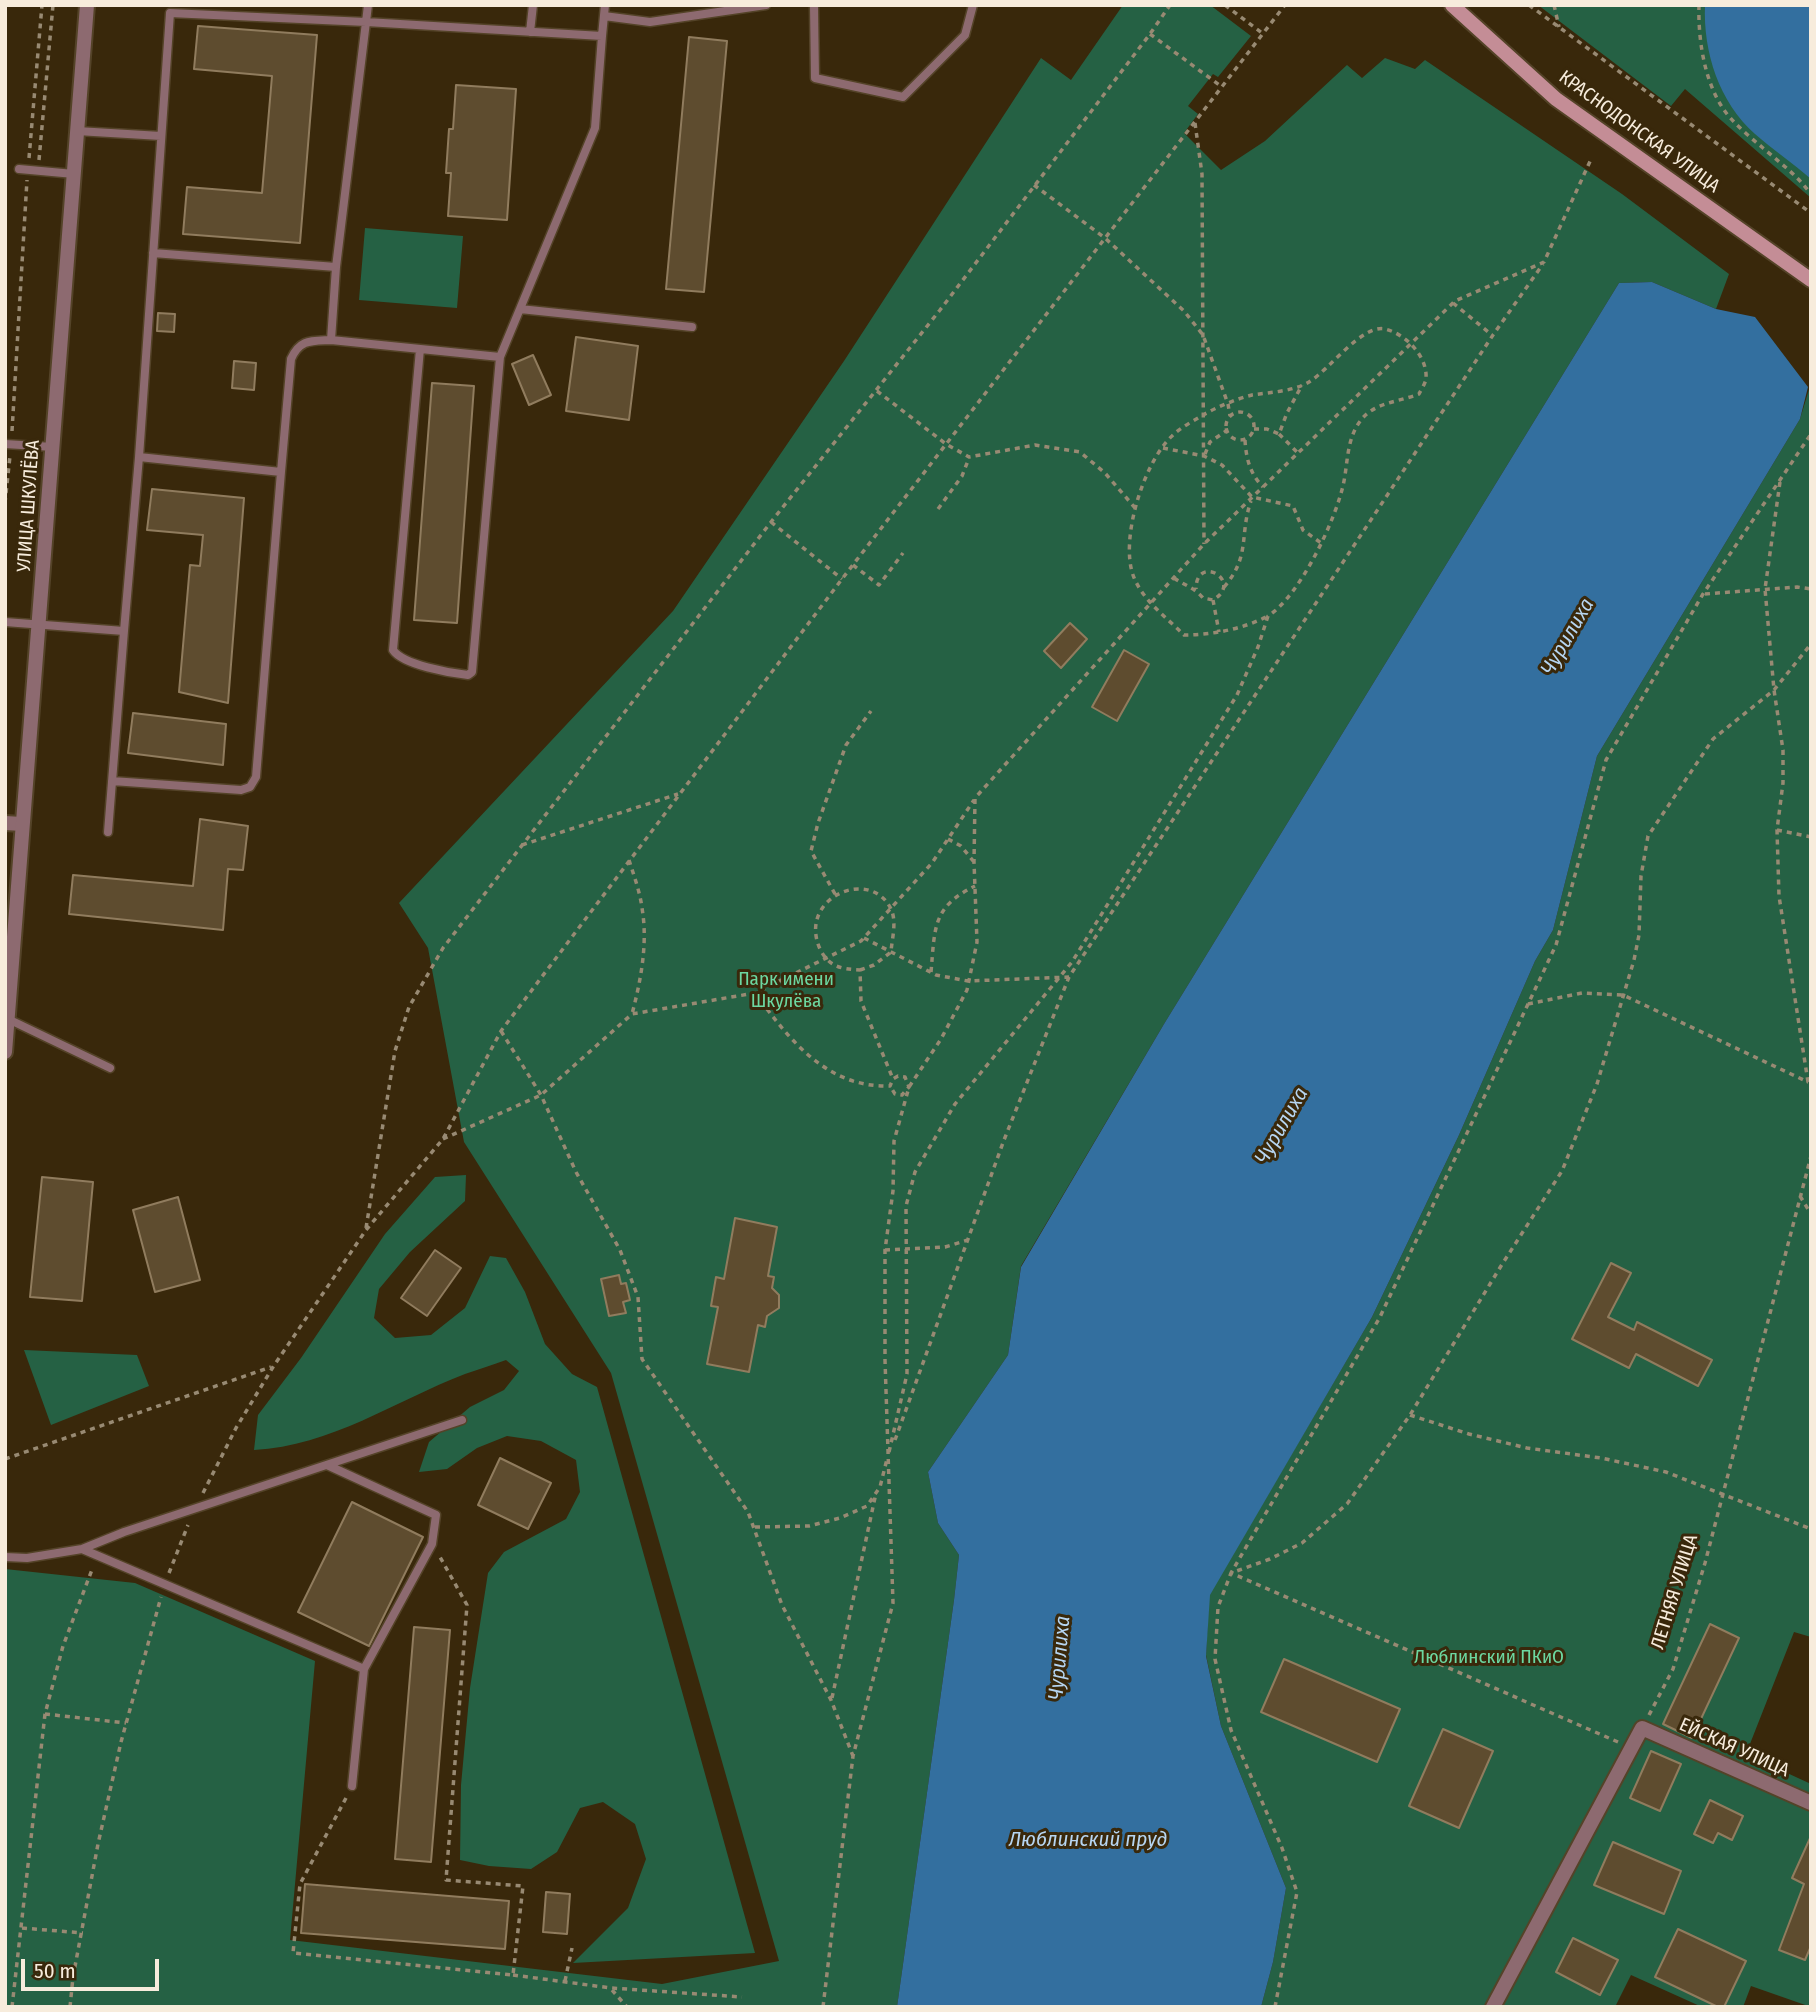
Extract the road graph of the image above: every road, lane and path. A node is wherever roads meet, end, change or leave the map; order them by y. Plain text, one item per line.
1 (42, 5) edge
2 (53, 5) edge
3 (88, 5) edge
4 (368, 5) edge
5 (533, 5) edge
6 (605, 5) edge
7 (766, 5) edge
8 (814, 5) edge
9 (973, 5) edge
10 (1170, 5) edge
11 (1225, 5) edge
12 (1285, 5) edge
13 (1452, 5) edge
14 (1529, 5) edge
15 (1555, 5) edge
16 (1699, 5) edge
17 (1466, 11) edge
18 (604, 16) junction
19 (366, 22) junction
20 (1560, 28) junction
21 (530, 32) junction
22 (1263, 33) junction
23 (1150, 34) junction
24 (602, 36) junction
25 (1222, 87) junction
26 (1195, 121) junction
27 (77, 131) junction
28 (161, 136) junction
29 (1592, 157) dead end
30 (23, 170) junction
31 (38, 171) junction
32 (74, 174) junction
33 (1034, 185) junction
34 (1810, 193) edge
35 (1811, 213) edge
36 (1105, 238) junction
37 (153, 253) junction
38 (1544, 262) junction
39 (336, 267) junction
40 (1811, 280) edge
41 (1453, 303) junction
42 (520, 309) junction
43 (692, 327) dead end
44 (1203, 335) junction
45 (1493, 335) junction
46 (331, 340) junction
47 (1410, 344) junction
48 (420, 349) junction
49 (499, 357) junction
50 (1302, 385) junction
51 (877, 391) junction
52 (1228, 404) junction
53 (1204, 414) junction
54 (1230, 416) junction
55 (1254, 429) junction
56 (1226, 431) junction
57 (1279, 434) junction
58 (1811, 434) edge
59 (1244, 440) junction
60 (8, 444) edge
61 (946, 444) junction
62 (53, 447) junction
63 (1163, 448) junction
64 (1298, 453) junction
65 (1204, 456) junction
66 (139, 457) junction
67 (969, 457) junction
68 (281, 472) junction
69 (1780, 480) junction
70 (1263, 487) junction
71 (1252, 497) junction
72 (5, 503) edge
73 (937, 509) dead end
74 (1136, 509) junction
75 (771, 522) junction
76 (1321, 543) junction
77 (1205, 544) junction
78 (903, 553) dead end
79 (853, 565) junction
80 (1174, 578) junction
81 (842, 579) junction
82 (1224, 587) junction
83 (1196, 589) junction
84 (1765, 589) junction
85 (1811, 589) edge
86 (1703, 594) junction
87 (1213, 600) junction
88 (1151, 603) junction
89 (1268, 616) junction
90 (5, 622) edge
91 (40, 624) junction
92 (124, 631) junction
93 (1219, 632) junction
94 (1811, 644) edge
95 (1774, 690) junction
96 (871, 711) dead end
97 (112, 781) junction
98 (678, 794) junction
99 (975, 798) junction
100 (5, 823) edge
101 (22, 824) junction
102 (1777, 831) junction
103 (108, 832) dead end
104 (1811, 836) edge
105 (947, 839) junction
106 (520, 846) junction
107 (629, 860) junction
108 (974, 862) junction
109 (975, 886) junction
110 (835, 894) junction
111 (891, 908) junction
112 (864, 938) junction
113 (891, 952) junction
114 (825, 959) junction
115 (860, 970) junction
116 (930, 972) junction
117 (1059, 977) junction
118 (1069, 977) junction
119 (968, 981) junction
120 (755, 993) junction
121 (1623, 995) junction
122 (1528, 1004) junction
123 (632, 1014) junction
124 (8, 1019) junction
125 (501, 1031) junction
126 (5, 1052) edge
127 (110, 1068) dead end
128 (892, 1079) junction
129 (1809, 1083) edge
130 (890, 1086) junction
131 (909, 1087) junction
132 (541, 1095) junction
133 (443, 1139) junction
134 (1811, 1156) edge
135 (1800, 1196) junction
136 (1811, 1214) edge
137 (366, 1230) junction
138 (968, 1240) junction
139 (906, 1248) junction
140 (885, 1250) junction
141 (273, 1367) junction
142 (1410, 1415) junction
143 (462, 1420) dead end
144 (888, 1457) junction
145 (5, 1459) edge
146 (327, 1465) junction
147 (877, 1491) junction
148 (1724, 1496) junction
149 (194, 1510) junction
150 (755, 1527) junction
151 (1811, 1529) edge
152 (432, 1544) junction
153 (82, 1549) junction
154 (98, 1555) junction
155 (5, 1557) edge
156 (1231, 1573) junction
157 (165, 1583) junction
158 (364, 1669) junction
159 (831, 1700) junction
160 (45, 1714) junction
161 (126, 1723) junction
162 (1642, 1728) junction
163 (1632, 1748) junction
164 (853, 1756) junction
165 (352, 1786) joint
166 (1811, 1804) edge
167 (22, 1928) junction
168 (83, 1933) junction
169 (572, 1948) dead end
170 (513, 1975) junction
171 (565, 1981) junction
172 (611, 1988) junction
173 (742, 1997) dead end
174 (12, 2007) edge
175 (70, 2007) edge
176 (627, 2007) edge
177 (823, 2007) edge
178 (1275, 2007) edge
179 (1493, 2007) edge

1 - 30 path
2 - 31 path
3 - 27 street, УЛИЦА ШКУЛЁВА
4 - 19 lane
5 - 21 lane
6 - 18 lane
7 - 18 lane
8 - 9 lane
10 - 23 path
11 - 22 path
12 - 22 path
13 - 17 main road, КРАСНОДОНСКАЯ УЛИЦА
14 - 20 path
15 - 20 path
16 - 34 path
17 - 40 main road, КРАСНОДОНСКАЯ УЛИЦА
18 - 24 lane
19 - 21 lane
19 - 28 lane
19 - 39 lane
20 - 35 path
21 - 24 lane
22 - 25 path
23 - 25 path
23 - 33 path
24 - 42 lane
25 - 26 path
26 - 36 path
26 - 44 path
27 - 28 lane
27 - 32 street, УЛИЦА ШКУЛЁВА
28 - 37 lane
29 - 38 path
30 - 31 lane
30 - 60 path
31 - 32 lane
32 - 62 street, УЛИЦА ШКУЛЁВА
33 - 36 path
33 - 51 path
36 - 44 path
36 - 61 path
37 - 39 lane
37 - 66 lane
38 - 41 path
38 - 45 path
39 - 46 lane
41 - 45 path
41 - 47 path
42 - 43 lane
42 - 49 lane
44 - 52 path
44 - 53 path
45 - 118 path
46 - 48 lane
46 - 68 lane
47 - 50 path
47 - 64 path
47 - 76 path
48 - 49 lane
48 - 49 lane
50 - 52 path
50 - 57 path
51 - 61 path
51 - 75 path
52 - 53 path
52 - 54 path
53 - 63 path
53 - 65 path
54 - 55 path
54 - 56 path
55 - 57 path
55 - 59 path
56 - 59 path
56 - 65 path
57 - 64 path
58 - 69 path
59 - 70 path
60 - 62 lane
60 - 72 path
61 - 67 path
61 - 79 path
62 - 91 street, УЛИЦА ШКУЛЁВА
63 - 65 path
63 - 74 path
64 - 70 path
65 - 71 path
65 - 77 path
66 - 68 lane
66 - 92 lane
67 - 73 path
67 - 74 path
68 - 97 lane
69 - 84 path
69 - 86 path
70 - 71 path
71 - 76 path
71 - 77 path
71 - 82 path
74 - 88 path
75 - 81 path
75 - 106 path
76 - 89 path
77 - 80 path
78 - 79 path
79 - 81 path
80 - 83 path
80 - 88 path
81 - 98 path
82 - 83 path
82 - 87 path
83 - 87 path
84 - 85 path
84 - 86 path
84 - 95 path
86 - 122 path
87 - 93 path
88 - 93 path
88 - 99 path
89 - 93 path
89 - 117 path
90 - 91 lane
91 - 92 lane
91 - 101 street, УЛИЦА ШКУЛЁВА
92 - 97 lane
94 - 95 path
95 - 102 path
95 - 121 path
96 - 110 path
97 - 103 lane
98 - 106 path
98 - 107 path
99 - 105 path
99 - 108 path
100 - 101 street
101 - 124 street, УЛИЦА ШКУЛЁВА
102 - 104 path
102 - 129 path
105 - 108 path
105 - 111 path
106 - 137 path
107 - 123 path
107 - 125 path
108 - 109 path
109 - 116 path
109 - 119 path
110 - 111 path
110 - 114 path
111 - 112 path
111 - 113 path
112 - 113 path
112 - 114 path
113 - 115 path
113 - 116 path
114 - 115 path
114 - 120 path
115 - 128 path
116 - 119 path
117 - 118 path
117 - 119 path
117 - 139 path
118 - 138 path
119 - 131 path
120 - 123 path
120 - 130 path
121 - 122 path
121 - 129 path
121 - 142 path
122 - 156 path
123 - 132 path
124 - 126 street, УЛИЦА ШКУЛЁВА
124 - 127 lane
125 - 132 path
125 - 133 path
128 - 130 path
128 - 131 path
130 - 131 path
131 - 140 path
132 - 133 path
132 - 150 path
133 - 137 path
134 - 135 path, ЛЕТНЯЯ УЛИЦА
135 - 136 path
135 - 148 path, ЛЕТНЯЯ УЛИЦА
137 - 141 path
138 - 139 path
138 - 144 path
139 - 140 path
139 - 144 path
140 - 144 path
141 - 145 path
141 - 149 path
142 - 148 path
142 - 156 path
143 - 146 lane
144 - 147 path
144 - 164 path
146 - 149 lane
146 - 152 lane
147 - 150 path
147 - 159 path
148 - 151 path
148 - 162 path, ЛЕТНЯЯ УЛИЦА
149 - 153 lane
149 - 157 path
150 - 159 path
152 - 158 lane
152 - 170 path
153 - 154 lane
153 - 155 lane
154 - 157 lane
154 - 160 path
156 - 163 path
156 - 178 path
157 - 158 lane
157 - 161 path
158 - 165 lane
159 - 164 path
160 - 161 path
160 - 167 path
161 - 168 path
162 - 163 street
162 - 166 street, ЕЙСКАЯ УЛИЦА
163 - 179 street
164 - 177 path
165 - 170 path
167 - 168 path
167 - 174 path
168 - 175 path
169 - 171 path
170 - 171 path
171 - 172 path
172 - 173 path
172 - 176 path

